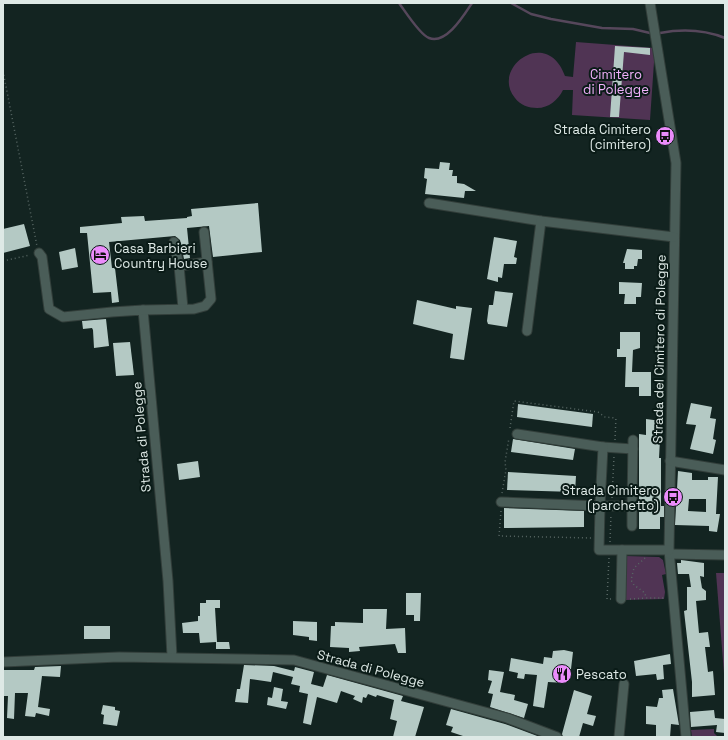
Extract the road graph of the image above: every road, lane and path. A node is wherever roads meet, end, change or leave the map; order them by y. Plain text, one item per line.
1 (650, 3) edge
2 (3, 71) edge
3 (429, 203) dead end
4 (541, 221) junction
5 (204, 232) dead end
6 (674, 237) junction
7 (174, 242) dead end
8 (39, 253) junction
9 (3, 261) edge
10 (207, 262) junction
11 (179, 266) junction
12 (183, 308) junction
13 (142, 310) junction
14 (527, 331) dead end
15 (616, 418) dead end
16 (517, 434) dead end
17 (603, 446) junction
18 (670, 461) junction
19 (725, 470) edge
20 (501, 502) junction
21 (600, 506) junction
22 (632, 506) junction
23 (632, 526) dead end
24 (599, 539) junction
25 (622, 550) junction
26 (646, 550) junction
27 (670, 552) junction
28 (725, 555) edge
29 (646, 598) junction
30 (621, 599) joint
31 (675, 599) junction
32 (172, 658) junction
33 (3, 662) edge
34 (624, 684) dead end
35 (554, 737) edge
36 (618, 737) edge
37 (686, 737) edge

1 - 6 street, Strada del Cimitero di Polegge
2 - 8 path
3 - 4 street, Strada del Cimitero di Polegge
4 - 6 street, Strada del Cimitero di Polegge
4 - 14 street
5 - 10 street
6 - 18 street, Strada del Cimitero di Polegge
7 - 11 street
8 - 9 path
8 - 13 street
10 - 11 street
10 - 12 street
11 - 12 street
12 - 13 street
13 - 32 street, Strada di Polegge
15 - 20 path
16 - 17 street
17 - 21 street
17 - 22 street
18 - 19 street, Strada del Cimitero di Polegge
18 - 27 street, Strada del Cimitero di Polegge
20 - 21 street
20 - 24 path
21 - 22 street
21 - 24 street
22 - 23 street
24 - 25 street
25 - 26 street
25 - 30 street
26 - 27 street
26 - 29 path
27 - 28 street
27 - 31 street, Strada del Cimitero di Polegge
29 - 30 path
29 - 31 path
31 - 37 street, Strada del Cimitero di Polegge
32 - 33 street, Strada di Polegge
32 - 35 street, Strada di Polegge
34 - 36 street

